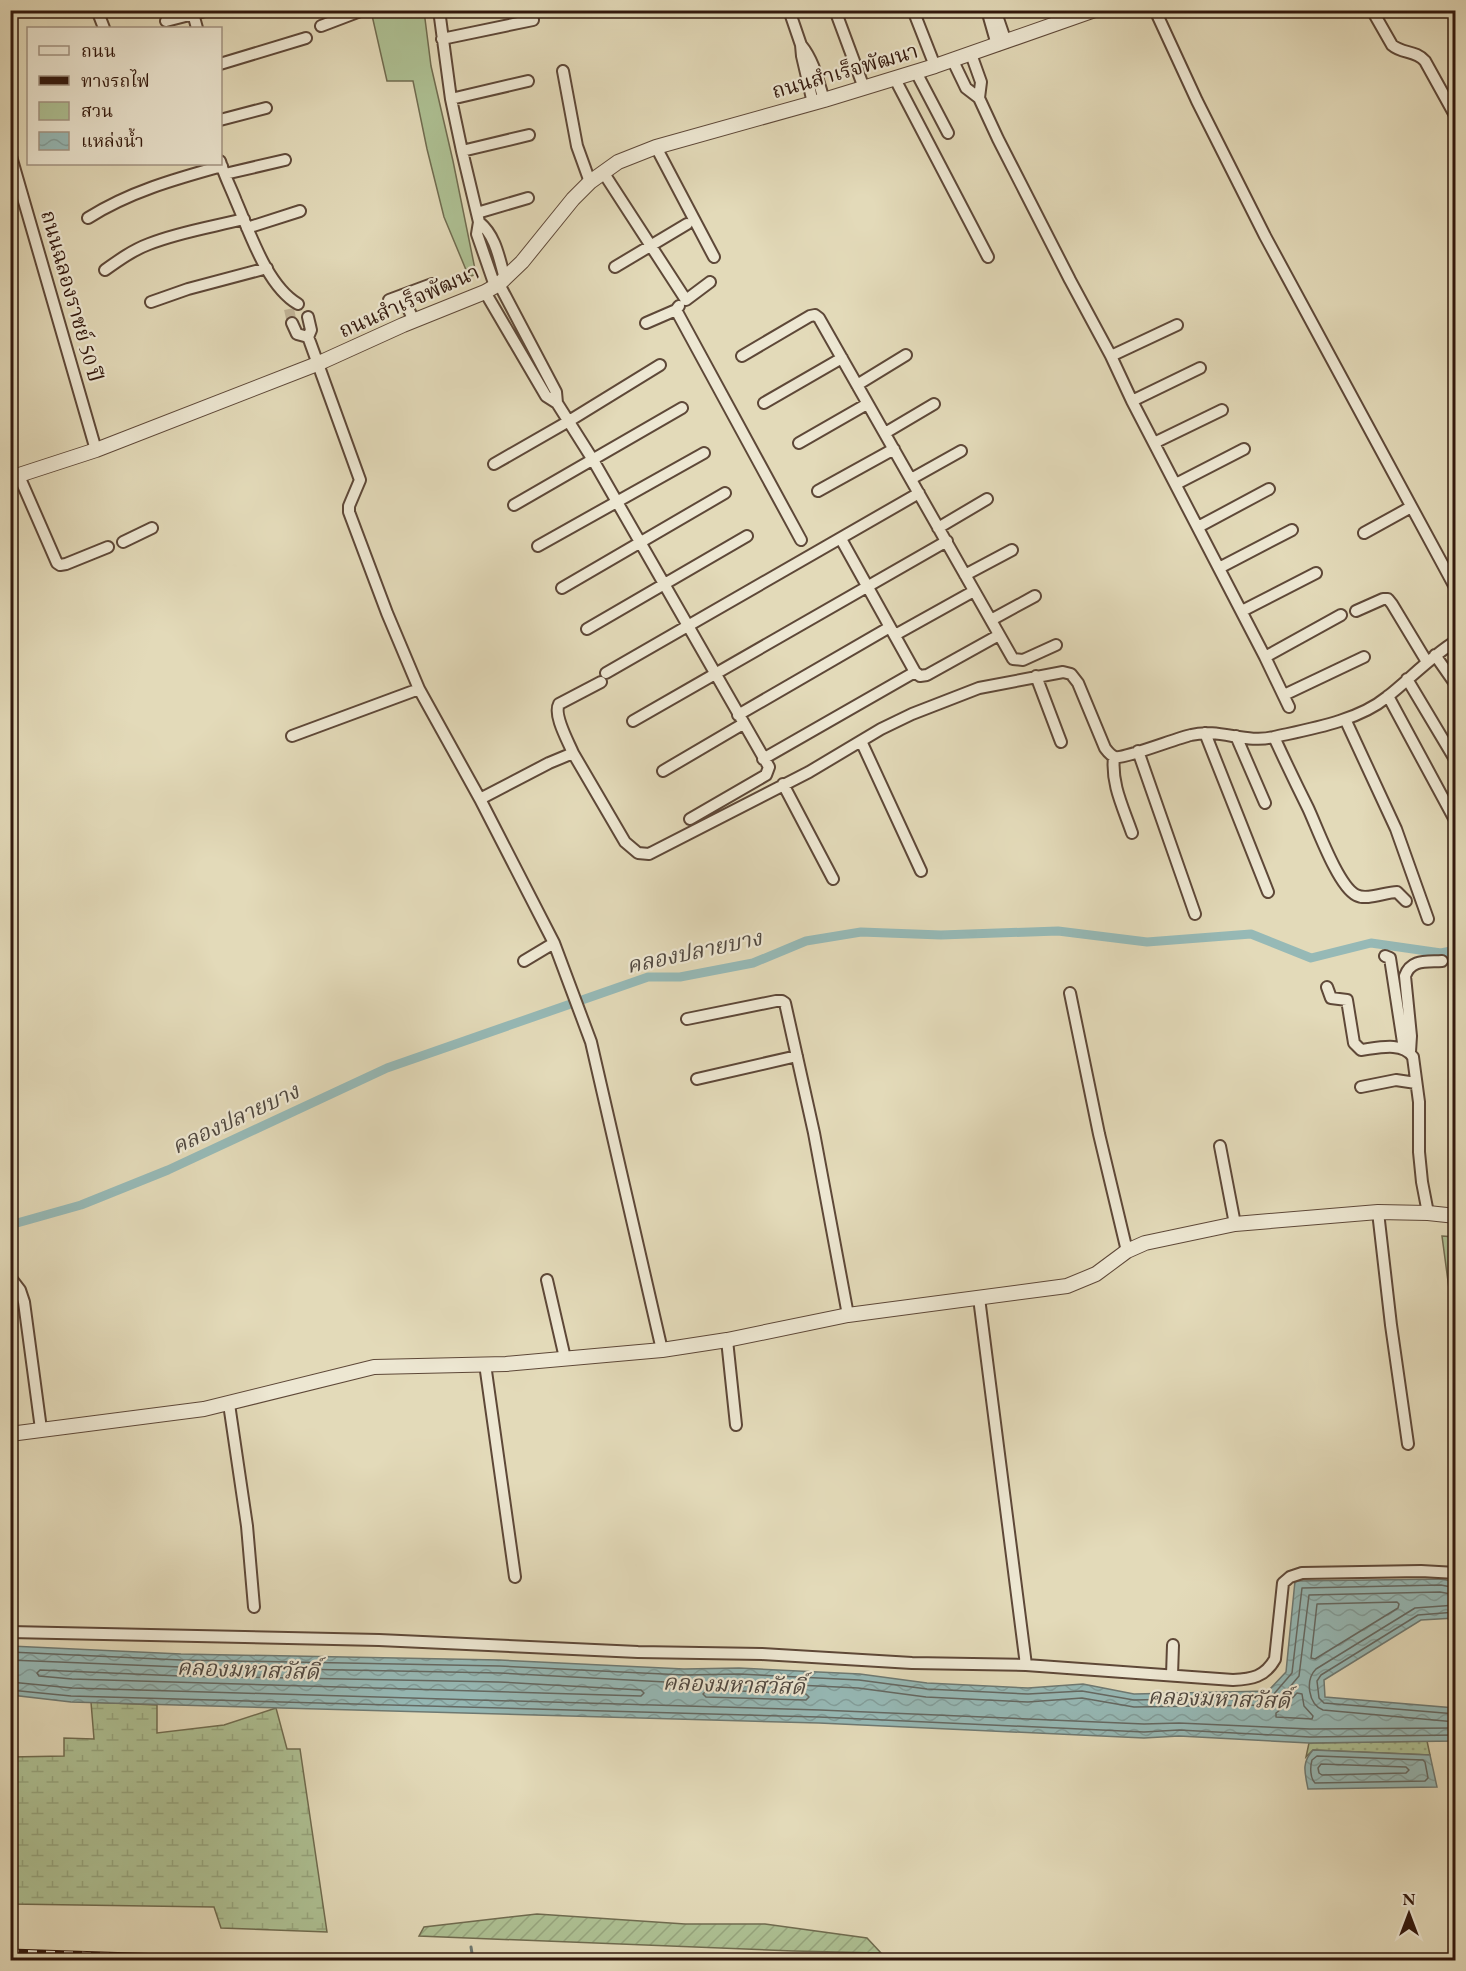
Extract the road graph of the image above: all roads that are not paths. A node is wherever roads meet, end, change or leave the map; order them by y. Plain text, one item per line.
1 (97, 10) edge
2 (209, 10) edge
3 (363, 10) edge
4 (439, 10) edge
5 (789, 10) edge
6 (835, 10) edge
7 (913, 10) edge
8 (987, 10) edge
9 (995, 10) edge
10 (1095, 10) edge
11 (1155, 10) edge
12 (1372, 10) edge
13 (192, 13) edge
14 (1058, 17) edge
15 (532, 20) dead end
16 (166, 21) dead end
17 (321, 26) dead end
18 (104, 27) edge
19 (306, 38) dead end
20 (442, 39) junction
21 (1002, 44) junction
22 (970, 54) junction
23 (954, 61) junction
24 (222, 63) edge
25 (935, 66) junction
26 (563, 71) dead end
27 (916, 72) junction
28 (895, 79) junction
29 (528, 81) dead end
30 (864, 88) junction
31 (980, 98) junction
32 (451, 99) junction
33 (818, 102) junction
34 (266, 108) dead end
35 (1455, 117) edge
36 (222, 119) edge
37 (948, 133) dead end
38 (529, 135) dead end
39 (656, 147) junction
40 (462, 151) junction
41 (10, 153) edge
42 (285, 160) dead end
43 (223, 167) edge
44 (603, 172) junction
45 (591, 182) junction
46 (528, 198) dead end
47 (300, 211) dead end
48 (478, 217) junction
49 (88, 219) dead end
50 (245, 224) junction
51 (687, 224) dead end
52 (651, 244) junction
53 (714, 257) dead end
54 (988, 257) dead end
55 (615, 267) dead end
56 (267, 268) junction
57 (105, 270) dead end
58 (710, 282) dead end
59 (432, 284) dead end
60 (496, 285) junction
61 (389, 300) dead end
62 (686, 300) junction
63 (151, 302) dead end
64 (292, 304) tunnel mouth
65 (408, 308) junction
66 (676, 310) junction
67 (308, 316) dead end
68 (292, 323) tunnel mouth
69 (646, 323) dead end
70 (1177, 325) dead end
71 (309, 339) junction
72 (906, 355) dead end
73 (537, 356) junction
74 (742, 356) dead end
75 (1111, 356) junction
76 (842, 358) junction
77 (316, 360) junction
78 (526, 361) junction
79 (660, 365) dead end
80 (1200, 368) dead end
81 (857, 385) junction
82 (1132, 400) junction
83 (557, 403) junction
84 (764, 403) dead end
85 (867, 404) junction
86 (934, 404) dead end
87 (682, 408) dead end
88 (1222, 410) dead end
89 (569, 421) junction
90 (885, 433) junction
91 (799, 443) dead end
92 (1154, 443) junction
93 (894, 449) junction
94 (1244, 449) dead end
95 (96, 450) junction
96 (961, 451) dead end
97 (704, 453) dead end
98 (593, 460) junction
99 (494, 464) dead end
100 (15, 477) edge
101 (911, 479) junction
102 (1176, 484) junction
103 (1269, 489) dead end
104 (818, 490) dead end
105 (725, 493) dead end
106 (919, 493) junction
107 (987, 499) dead end
108 (617, 502) junction
109 (514, 505) dead end
110 (1411, 507) junction
111 (1198, 527) junction
112 (153, 528) dead end
113 (939, 528) junction
114 (1292, 530) dead end
115 (1364, 533) dead end
116 (747, 536) dead end
117 (841, 538) junction
118 (801, 540) dead end
119 (946, 541) junction
120 (123, 542) dead end
121 (640, 543) junction
122 (538, 546) dead end
123 (108, 547) dead end
124 (1012, 550) dead end
125 (1219, 568) junction
126 (1316, 573) dead end
127 (965, 575) junction
128 (664, 585) junction
129 (867, 585) junction
130 (562, 588) dead end
131 (1455, 589) edge
132 (974, 591) junction
133 (1035, 596) dead end
134 (1242, 611) junction
135 (1356, 611) dead end
136 (1341, 615) dead end
137 (991, 620) junction
138 (688, 626) junction
139 (587, 629) dead end
140 (893, 631) junction
141 (999, 635) junction
142 (1455, 641) edge
143 (1056, 645) dead end
144 (1265, 657) junction
145 (1364, 657) dead end
146 (1431, 658) junction
147 (915, 672) junction
148 (716, 674) junction
149 (1036, 676) junction
150 (1407, 679) junction
151 (1455, 685) edge
152 (419, 689) junction
153 (1284, 695) junction
154 (1388, 696) junction
155 (1289, 707) dead end
156 (1345, 718) junction
157 (741, 719) junction
158 (633, 721) dead end
159 (1205, 733) junction
160 (1236, 735) junction
161 (292, 736) dead end
162 (1274, 737) junction
163 (861, 741) junction
164 (1061, 742) dead end
165 (1138, 751) junction
166 (573, 753) junction
167 (1114, 757) junction
168 (763, 759) junction
169 (1455, 761) edge
170 (663, 771) dead end
171 (783, 784) junction
172 (480, 799) junction
173 (1265, 803) dead end
174 (690, 819) dead end
175 (1455, 822) edge
176 (1132, 833) dead end
177 (921, 871) dead end
178 (833, 879) dead end
179 (1268, 892) dead end
180 (1406, 901) dead end
181 (1195, 914) dead end
182 (1428, 919) dead end
183 (554, 944) junction
184 (1385, 956) dead end
185 (524, 961) dead end
186 (1442, 961) dead end
187 (1327, 987) dead end
188 (1070, 993) dead end
189 (687, 1019) dead end
190 (1407, 1051) junction
191 (797, 1056) junction
192 (697, 1079) dead end
193 (1416, 1083) junction
194 (1361, 1087) dead end
195 (1220, 1146) dead end
196 (1378, 1212) junction
197 (1428, 1213) junction
198 (1455, 1216) edge
199 (1235, 1224) junction
200 (1127, 1251) junction
201 (10, 1277) edge
202 (547, 1280) dead end
203 (979, 1298) junction
204 (849, 1315) junction
205 (727, 1340) junction
206 (662, 1350) junction
207 (565, 1359) junction
208 (486, 1364) junction
209 (229, 1404) junction
210 (736, 1425) dead end
211 (41, 1429) junction
212 (10, 1434) edge
213 (1408, 1444) dead end
214 (1455, 1574) edge
215 (515, 1577) dead end
216 (254, 1607) dead end
217 (10, 1632) edge
218 (1173, 1645) dead end
219 (1026, 1665) junction
220 (1172, 1675) junction

1 - 18 street
2 - 13 street
3 - 17 street
4 - 20 street
5 - 33 street
6 - 30 street
7 - 25 street
8 - 21 street
9 - 21 street
10 - 14 street, ถนนสำเร็จพัฒนา
11 - 110 street
12 - 35 street
13 - 16 street
14 - 21 street, ถนนสำเร็จพัฒนา
15 - 20 street
19 - 24 street
20 - 32 street
21 - 22 street, ถนนสำเร็จพัฒนา
22 - 23 street, ถนนสำเร็จพัฒนา
22 - 31 street
23 - 25 street, ถนนสำเร็จพัฒนา
23 - 31 street
25 - 27 street, ถนนสำเร็จพัฒนา
26 - 45 street
27 - 28 street, ถนนสำเร็จพัฒนา
27 - 37 street
28 - 30 street, ถนนสำเร็จพัฒนา
28 - 54 street
29 - 32 street
30 - 33 street, ถนนสำเร็จพัฒนา
31 - 75 street
32 - 40 street
33 - 39 street, ถนนสำเร็จพัฒนา
34 - 36 street
38 - 40 street
39 - 44 street, ถนนสำเร็จพัฒนา
39 - 53 street
40 - 48 street
41 - 95 street, ถนนฉลองราชย์ 50 ปี
42 - 43 street
43 - 49 street
43 - 50 street
44 - 45 street, ถนนสำเร็จพัฒนา
44 - 52 street
45 - 60 street, ถนนสำเร็จพัฒนา
46 - 48 street
47 - 50 street
48 - 60 street
50 - 56 street
50 - 57 street
51 - 52 street
52 - 55 street
52 - 62 street
56 - 63 street
56 - 64 street
58 - 62 street
59 - 65 street
60 - 65 street, ถนนสำเร็จพัฒนา
60 - 73 street
60 - 78 street
61 - 65 street
62 - 66 street
65 - 77 street, ถนนสำเร็จพัฒนา
66 - 69 street
66 - 118 street
67 - 71 street
68 - 71 street
70 - 75 street
71 - 77 street
72 - 81 street
73 - 78 street
73 - 83 street
74 - 76 street
75 - 82 street
76 - 81 street
76 - 84 street
77 - 95 street, ถนนสำเร็จพัฒนา
77 - 152 street
78 - 83 street
79 - 89 street
80 - 82 street
81 - 85 street
82 - 92 street
83 - 89 street
85 - 90 street
85 - 91 street
86 - 90 street
87 - 98 street
88 - 92 street
89 - 98 street
89 - 99 street
90 - 93 street
92 - 102 street
93 - 101 street
93 - 104 street
94 - 102 street
95 - 100 street, ถนนสำเร็จพัฒนา
96 - 101 street
97 - 108 street
98 - 108 street
98 - 109 street
100 - 123 street
101 - 106 street
102 - 111 street
103 - 111 street
105 - 121 street
106 - 113 street
106 - 117 street
107 - 113 street
108 - 121 street
108 - 122 street
110 - 115 street
110 - 131 street
111 - 125 street
112 - 120 street
113 - 119 street
114 - 125 street
116 - 128 street
117 - 129 street
117 - 138 street
119 - 127 street
119 - 129 street
121 - 128 street
121 - 130 street
124 - 127 street
125 - 134 street
126 - 134 street
127 - 132 street
128 - 138 street
128 - 139 street
129 - 140 street
129 - 148 street
132 - 137 street
132 - 140 street
133 - 137 street
134 - 144 street
135 - 146 street
136 - 144 street
137 - 141 street
138 - 148 street
138 - 166 street
140 - 147 street
140 - 157 street
141 - 143 street
141 - 147 street
142 - 146 street
144 - 153 street
145 - 153 street
146 - 150 street
146 - 151 street
147 - 168 street
148 - 157 street
148 - 158 street
149 - 163 street
149 - 164 street
149 - 167 street
150 - 154 street
150 - 169 street
152 - 161 street
152 - 172 street
153 - 155 street
154 - 156 street
154 - 175 street
156 - 162 street
156 - 182 street
157 - 168 street
157 - 170 street
159 - 160 street
159 - 165 street
159 - 179 street
160 - 162 street
160 - 173 street
162 - 180 street
163 - 171 street
163 - 177 street
165 - 167 street
165 - 181 street
166 - 171 street
166 - 172 street
167 - 176 street
168 - 174 street
171 - 178 street
172 - 183 street
183 - 185 street
183 - 206 street
184 - 190 street
186 - 190 street
187 - 190 street
188 - 200 street
189 - 191 street
190 - 193 street
191 - 192 street
191 - 204 street
193 - 194 street
193 - 197 street
195 - 199 street
196 - 197 street
196 - 199 street
196 - 213 street
197 - 198 street
199 - 200 street
200 - 203 street
201 - 211 street
202 - 207 street
203 - 204 street
203 - 219 street
204 - 205 street
205 - 206 street
205 - 210 street
206 - 207 street
207 - 208 street
208 - 209 street
208 - 215 street
209 - 211 street
209 - 216 street
211 - 212 street
214 - 220 street
217 - 219 street
218 - 220 street
219 - 220 street

